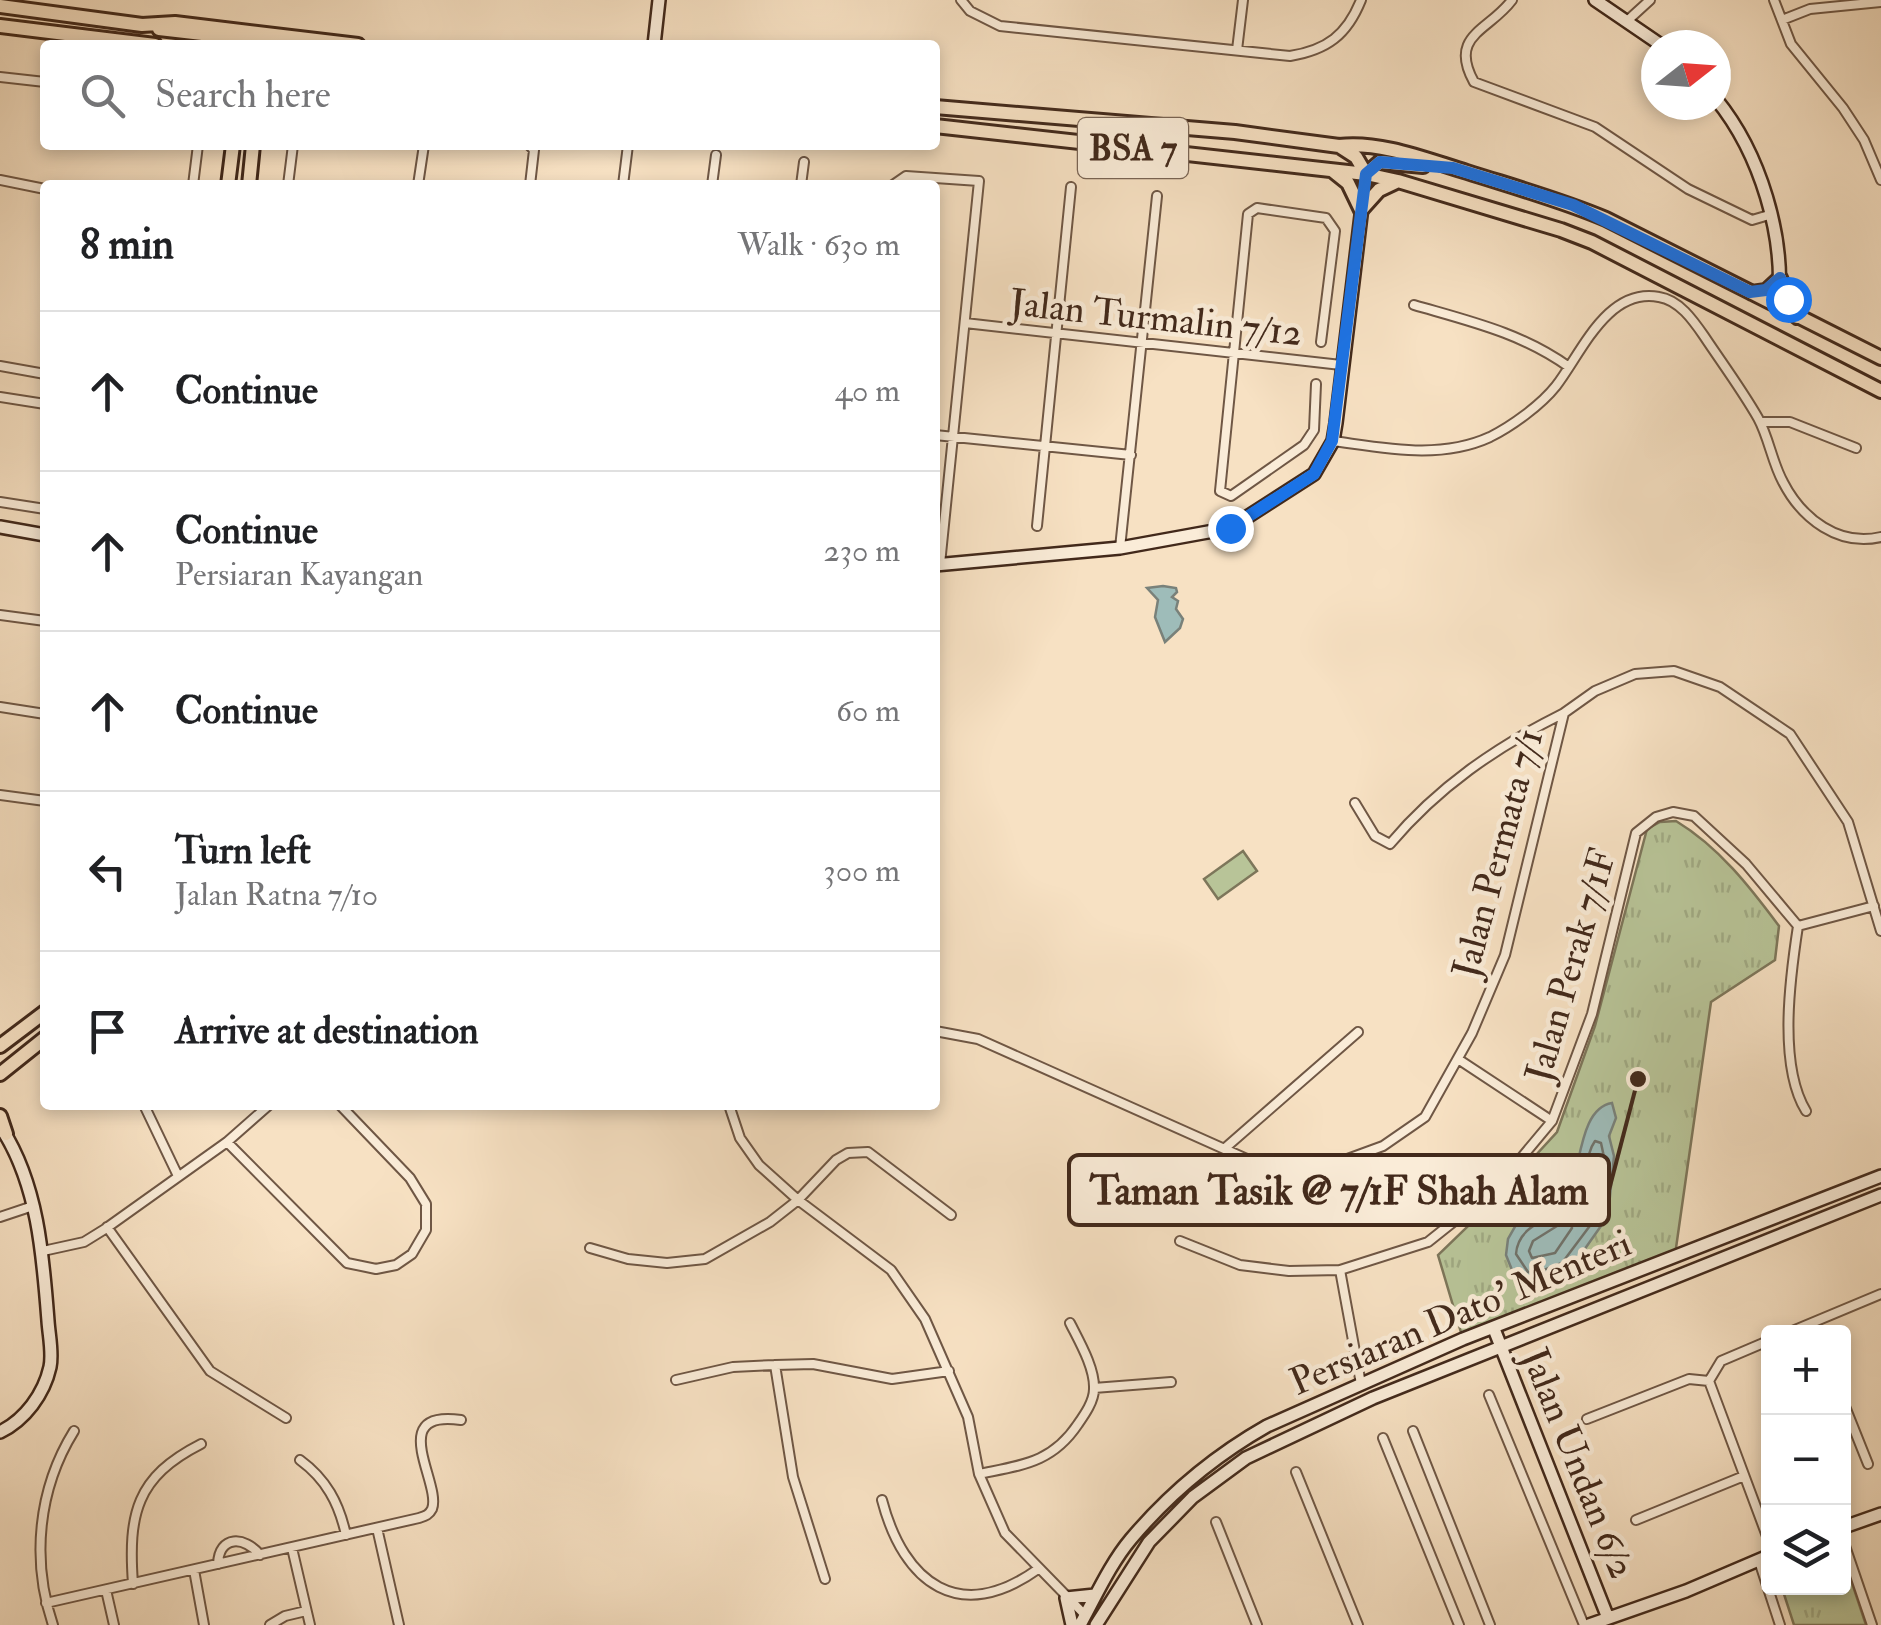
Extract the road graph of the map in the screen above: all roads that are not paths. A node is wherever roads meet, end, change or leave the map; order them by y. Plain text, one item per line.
1 (659, 0) edge
2 (961, 0) edge
3 (1242, 0) edge
4 (1361, 0) edge
5 (1512, 0) edge
6 (1595, 0) edge
7 (1650, 0) edge
8 (1774, 0) edge
9 (1881, 2) edge
10 (0, 6) edge
11 (1782, 20) junction
12 (1627, 21) junction
13 (142, 25) junction
14 (0, 26) edge
15 (1641, 31) edge
16 (113, 40) edge
17 (228, 40) edge
18 (316, 40) edge
19 (655, 40) edge
20 (1237, 50) junction
21 (0, 77) edge
22 (40, 81) edge
23 (940, 108) edge
24 (1731, 119) edge
25 (940, 127) edge
26 (1339, 146) junction
27 (198, 150) edge
28 (232, 150) edge
29 (252, 150) edge
30 (292, 150) edge
31 (423, 150) edge
32 (531, 150) edge
33 (628, 150) edge
34 (716, 156) dead end
35 (804, 162) dead end
36 (1453, 168) junction
37 (1331, 169) junction
38 (1366, 174) junction
39 (0, 180) edge
40 (194, 180) edge
41 (229, 180) edge
42 (250, 180) edge
43 (288, 180) edge
44 (419, 180) edge
45 (530, 180) edge
46 (624, 180) edge
47 (713, 180) edge
48 (802, 180) edge
49 (901, 180) edge
50 (1881, 180) edge
51 (1398, 181) junction
52 (1071, 187) dead end
53 (40, 188) edge
54 (1157, 196) dead end
55 (1361, 210) junction
56 (1769, 215) junction
57 (1780, 278) junction
58 (1750, 292) junction
59 (1414, 305) dead end
60 (1778, 307) junction
61 (1797, 316) junction
62 (965, 323) junction
63 (1058, 334) junction
64 (1321, 342) dead end
65 (1144, 343) junction
66 (1791, 343) junction
67 (1234, 353) junction
68 (1881, 358) edge
69 (1341, 365) junction
70 (0, 366) edge
71 (1569, 367) junction
72 (40, 373) edge
73 (1316, 384) dead end
74 (1881, 391) edge
75 (0, 397) edge
76 (40, 403) edge
77 (1760, 422) junction
78 (940, 436) edge
79 (953, 437) junction
80 (1332, 441) junction
81 (1046, 446) junction
82 (1856, 448) dead end
83 (1130, 455) junction
84 (0, 502) edge
85 (40, 508) edge
86 (1037, 526) dead end
87 (0, 528) edge
88 (40, 534) edge
89 (1881, 537) edge
90 (940, 547) edge
91 (1120, 548) junction
92 (940, 564) edge
93 (0, 614) edge
94 (40, 620) edge
95 (0, 707) edge
96 (40, 713) edge
97 (1564, 713) junction
98 (0, 795) edge
99 (40, 801) edge
100 (1355, 802) dead end
101 (1874, 906) junction
102 (1798, 926) junction
103 (1881, 931) edge
104 (40, 1016) edge
105 (940, 1032) edge
106 (1358, 1032) dead end
107 (40, 1042) edge
108 (0, 1046) edge
109 (1458, 1060) junction
110 (4, 1070) edge
111 (0, 1088) edge
112 (146, 1110) edge
113 (263, 1110) edge
114 (345, 1110) edge
115 (731, 1110) edge
116 (1806, 1111) dead end
117 (0, 1116) edge
118 (1552, 1122) junction
119 (2, 1129) edge
120 (227, 1142) junction
121 (1224, 1149) junction
122 (178, 1176) junction
123 (1881, 1176) edge
124 (1881, 1195) edge
125 (798, 1200) junction
126 (33, 1206) junction
127 (951, 1214) dead end
128 (0, 1217) edge
129 (107, 1228) junction
130 (1180, 1240) dead end
131 (590, 1248) dead end
132 (43, 1251) junction
133 (1340, 1270) junction
134 (1881, 1294) edge
135 (1070, 1324) dead end
136 (1818, 1325) edge
137 (1494, 1329) junction
138 (1761, 1345) edge
139 (1501, 1347) junction
140 (775, 1365) junction
141 (949, 1370) junction
142 (676, 1380) dead end
143 (1709, 1380) junction
144 (1171, 1382) dead end
145 (1361, 1384) junction
146 (1094, 1388) junction
147 (1489, 1394) dead end
148 (1848, 1415) edge
149 (286, 1418) dead end
150 (1587, 1418) dead end
151 (461, 1420) dead end
152 (74, 1430) dead end
153 (1413, 1431) dead end
154 (0, 1432) edge
155 (1384, 1438) dead end
156 (201, 1444) dead end
157 (300, 1460) dead end
158 (1868, 1464) dead end
159 (1296, 1472) dead end
160 (979, 1474) junction
161 (1744, 1476) junction
162 (882, 1500) dead end
163 (1881, 1514) edge
164 (1636, 1520) dead end
165 (1761, 1520) edge
166 (1216, 1522) dead end
167 (1851, 1525) edge
168 (378, 1528) junction
169 (346, 1535) junction
170 (292, 1548) junction
171 (260, 1555) junction
172 (1761, 1560) edge
173 (218, 1564) junction
174 (1851, 1564) edge
175 (1038, 1569) junction
176 (194, 1570) junction
177 (825, 1578) dead end
178 (133, 1584) junction
179 (106, 1590) junction
180 (1095, 1595) junction
181 (1773, 1595) edge
182 (1066, 1598) junction
183 (46, 1604) junction
184 (306, 1612) junction
185 (1608, 1618) junction
186 (1079, 1622) edge
187 (1096, 1624) edge
188 (53, 1625) edge
189 (114, 1625) edge
190 (204, 1625) edge
191 (270, 1625) edge
192 (310, 1625) edge
193 (399, 1625) edge
194 (1257, 1625) edge
195 (1358, 1625) edge
196 (1459, 1625) edge
197 (1490, 1625) edge
198 (1586, 1625) edge
199 (1780, 1625) edge
200 (1872, 1625) edge

1 - 19 street
2 - 20 street
3 - 20 street
4 - 20 street
5 - 56 street
6 - 12 street
7 - 12 street
8 - 11 street
9 - 11 street
10 - 13 main road
11 - 50 street
12 - 15 street
13 - 17 main road
13 - 18 main road
14 - 16 main road
21 - 22 street
23 - 26 main road, BSA 7
24 - 56 street
25 - 37 main road, BSA 7
26 - 36 main road, BSA 7
26 - 38 main road
27 - 40 street
28 - 41 main road
29 - 42 main road
30 - 43 street
31 - 44 street
32 - 45 street
33 - 46 street
34 - 47 street
35 - 48 street
36 - 38 main road
36 - 58 main road, BSA 7
37 - 38 main road, BSA 7
37 - 55 main road
38 - 51 main road, BSA 7
38 - 55 street
39 - 53 street
49 - 62 street
51 - 55 main road
51 - 66 main road, BSA 7
52 - 63 street
54 - 65 street
55 - 69 street
56 - 57 street
57 - 58 main road
57 - 60 street
57 - 61 main road
58 - 60 main road, BSA 7
59 - 71 street
60 - 61 main road, BSA 7
60 - 66 main road
61 - 68 main road, BSA 7
62 - 63 street, Jalan Turmalin 7/12
62 - 79 street
63 - 65 street, Jalan Turmalin 7/12
63 - 81 street
64 - 67 street
65 - 67 street, Jalan Turmalin 7/12
65 - 83 street
66 - 74 main road, BSA 7
67 - 69 street, Jalan Turmalin 7/12
67 - 73 street
69 - 80 street
70 - 72 street
71 - 77 street
71 - 80 street
75 - 76 street
77 - 82 street
77 - 89 street
78 - 79 street
79 - 81 street
79 - 90 street
80 - 91 street
81 - 83 street
81 - 86 street
83 - 91 street
84 - 85 street
87 - 88 street
91 - 92 street
93 - 94 street
95 - 96 street
97 - 100 street
97 - 101 street, Jalan Permata 7/1
97 - 109 street, Jalan Permata 7/1
98 - 99 street
101 - 102 street
101 - 103 street, Jalan Permata 7/1
102 - 116 street
102 - 118 street, Jalan Perak 7/1F
104 - 108 main road
105 - 121 street, Jalan Permata 7/1
106 - 121 street
107 - 110 main road
109 - 118 street
109 - 121 street, Jalan Permata 7/1
110 - 111 main road
112 - 122 street
113 - 120 street
114 - 120 street
115 - 125 street
117 - 119 main road
118 - 133 street, Jalan Perak 7/1F
119 - 126 street
120 - 122 street
122 - 129 street
123 - 137 street, Persiaran Dato' Menteri
124 - 139 street, Persiaran Dato' Menteri
125 - 127 street
125 - 131 street
125 - 141 street
126 - 128 street
126 - 132 street
129 - 132 street
129 - 149 street
130 - 133 street, Jalan Perak 7/1F
132 - 154 street
133 - 145 street
134 - 136 street
135 - 146 street
137 - 139 street, Jalan Undan 6/2
137 - 145 street, Persiaran Dato' Menteri
138 - 143 street
139 - 185 street, Jalan Undan 6/2
139 - 187 street, Persiaran Dato' Menteri
140 - 141 street
140 - 142 street
140 - 177 street
141 - 160 street
143 - 150 street
143 - 161 street
144 - 146 street
145 - 180 street, Persiaran Dato' Menteri
146 - 160 street
147 - 198 street
148 - 158 street
151 - 168 street
152 - 183 street
153 - 197 street
155 - 196 street
156 - 178 street
157 - 169 street
159 - 195 street
160 - 175 street
161 - 164 street
161 - 165 street
162 - 175 street
163 - 167 street
166 - 194 street
168 - 169 street
168 - 193 street
169 - 170 street
170 - 171 street
170 - 184 street
171 - 173 street
171 - 173 street
172 - 185 street
173 - 176 street
174 - 200 street
175 - 182 street
176 - 178 street
176 - 190 street
178 - 179 street
179 - 183 street
179 - 189 street
180 - 182 street
180 - 186 street, Persiaran Dato' Menteri
181 - 199 street
182 - 186 street
183 - 188 street
184 - 191 street
184 - 192 street
185 - 198 street
186 - 187 street

